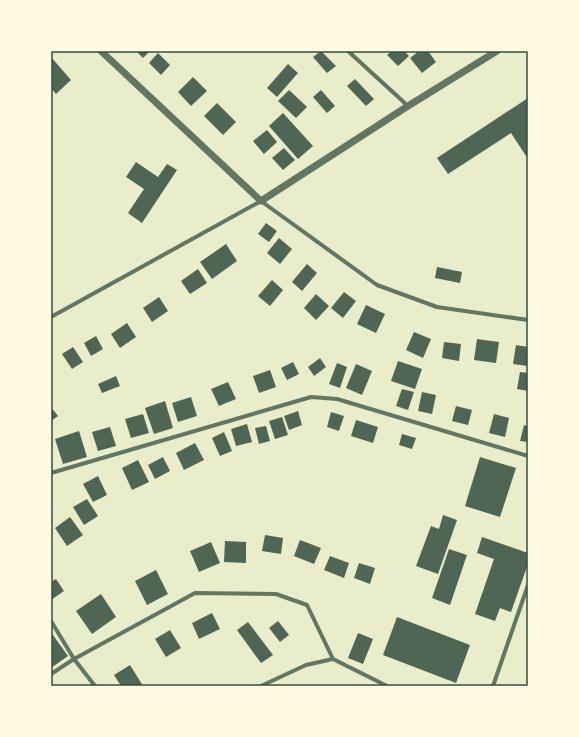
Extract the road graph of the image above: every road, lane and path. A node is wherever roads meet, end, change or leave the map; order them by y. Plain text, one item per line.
1 (348, 51) edge
2 (497, 51) edge
3 (104, 52) edge
4 (408, 106) junction
5 (261, 201) junction
6 (51, 317) edge
7 (528, 320) edge
8 (528, 456) edge
9 (51, 473) edge
10 (528, 585) edge
11 (51, 620) edge
12 (74, 659) junction
13 (333, 659) junction
14 (51, 674) edge
15 (379, 682) junction
16 (95, 686) edge
17 (261, 686) edge
18 (375, 686) edge
19 (387, 686) edge
20 (493, 686) edge

1 - 4 street
2 - 4 street
3 - 5 street
4 - 5 street
5 - 6 street
5 - 7 street
8 - 9 street
10 - 20 street
11 - 12 street
12 - 13 street
12 - 14 street
12 - 16 street
13 - 15 street
13 - 17 street
15 - 18 street
15 - 19 street

